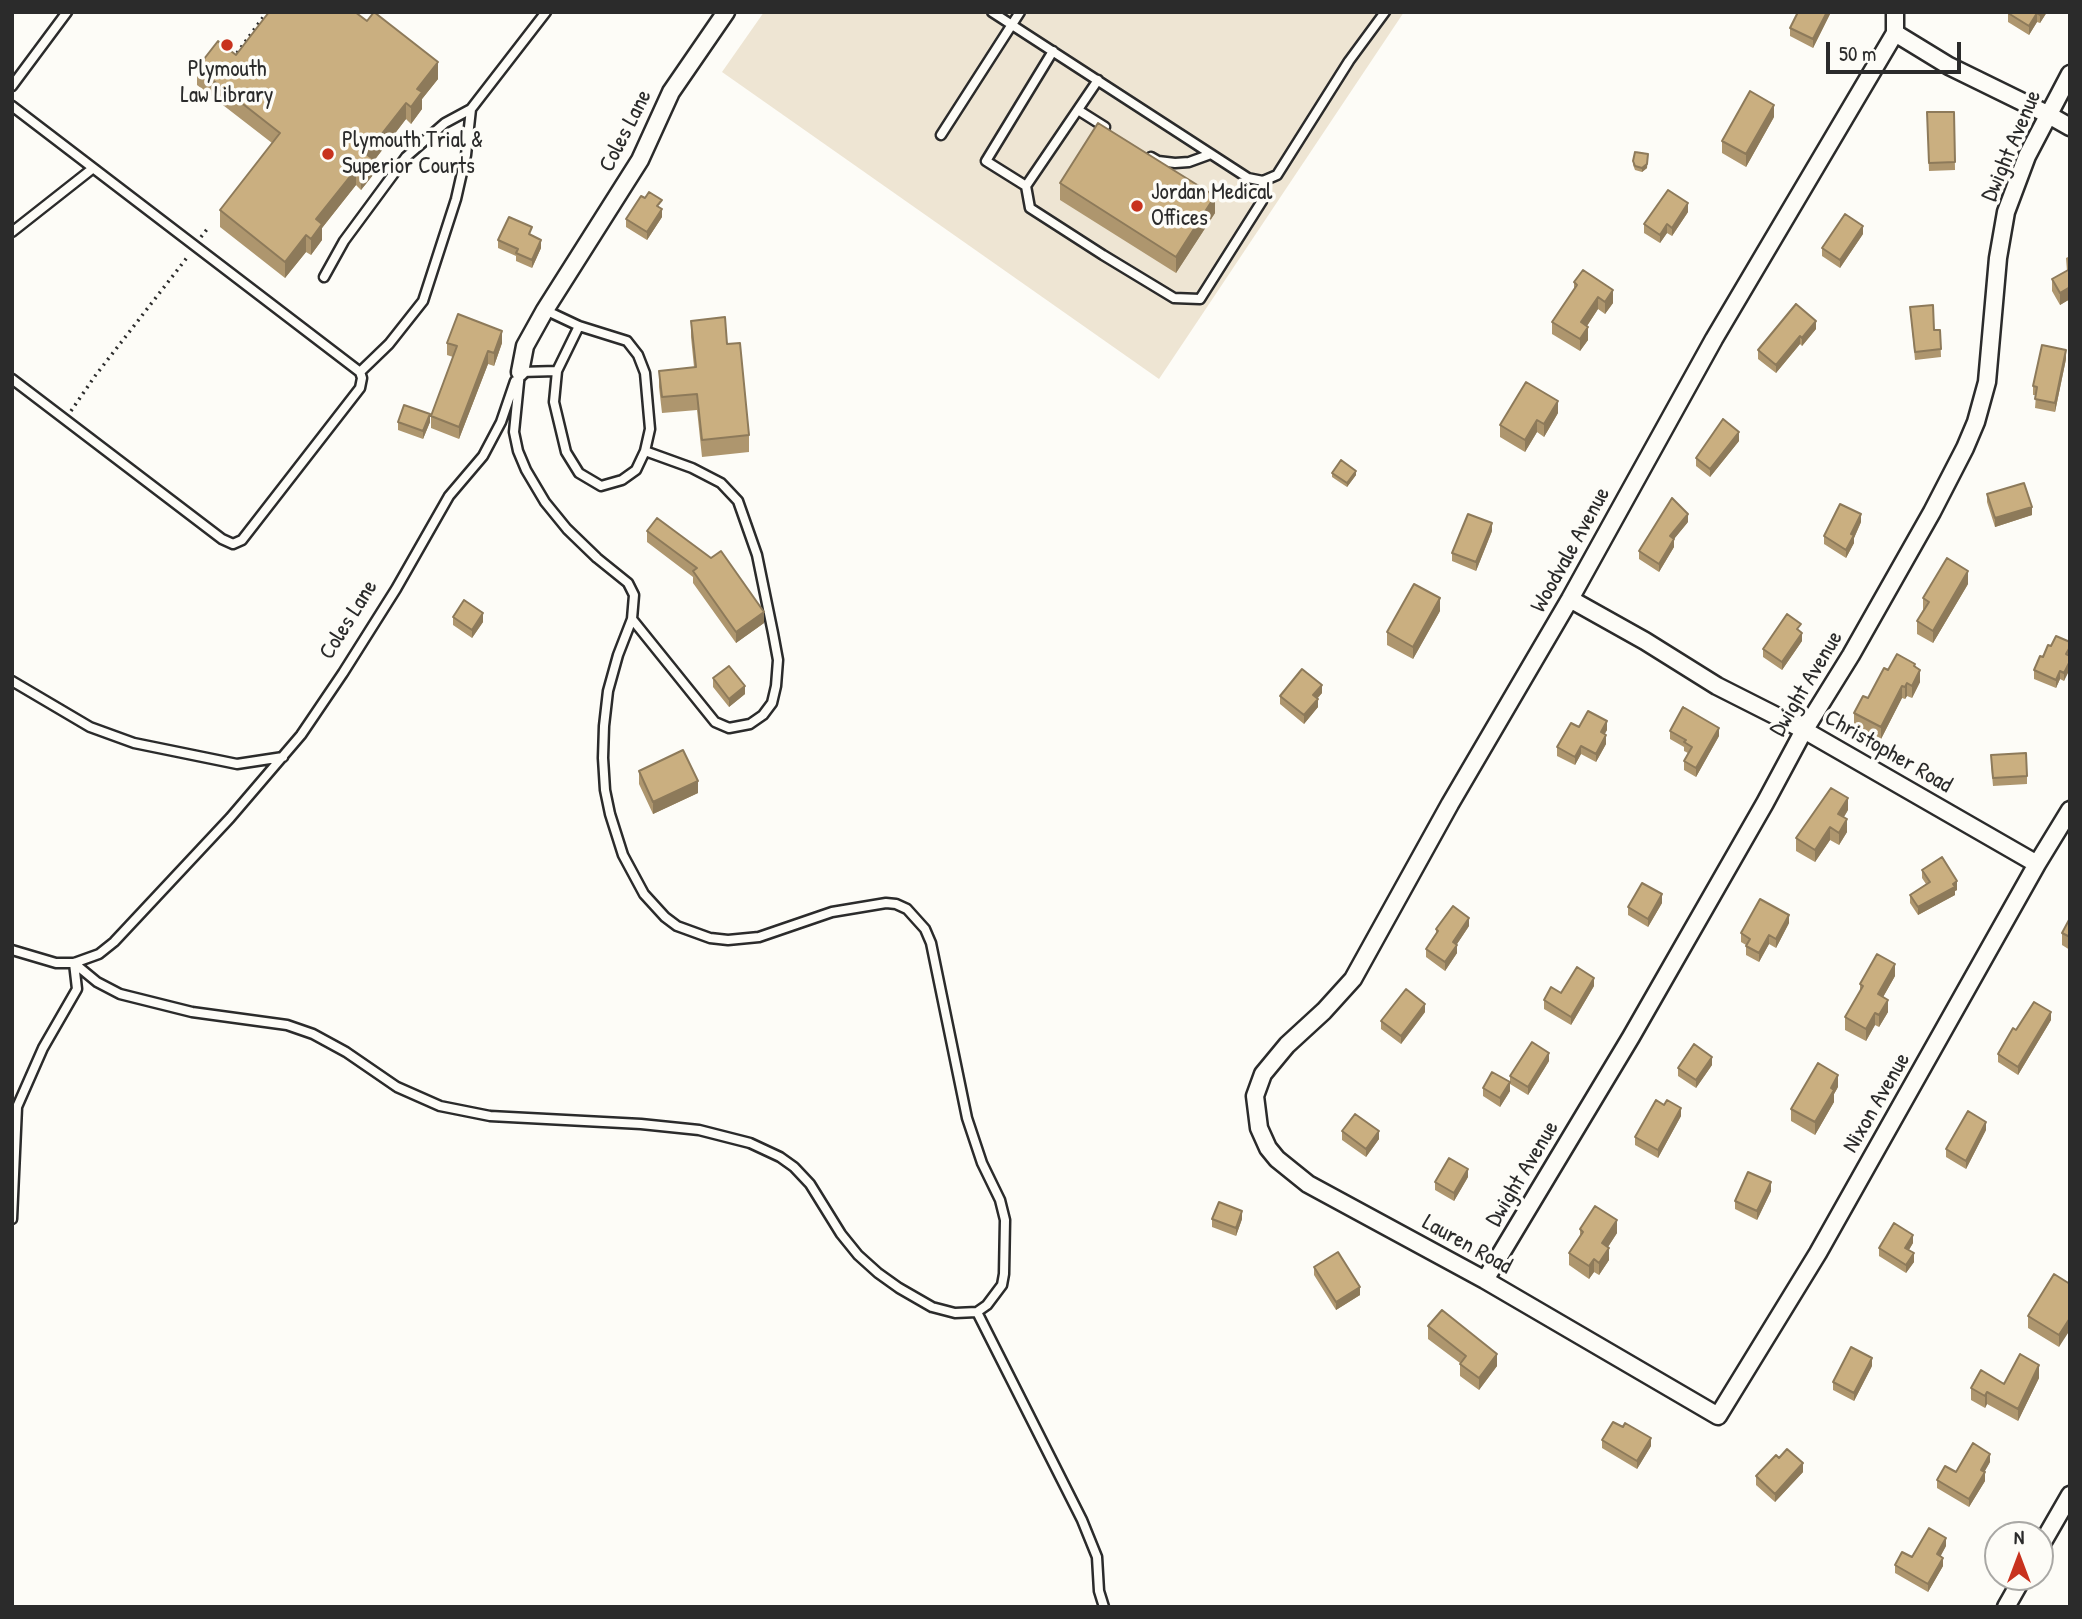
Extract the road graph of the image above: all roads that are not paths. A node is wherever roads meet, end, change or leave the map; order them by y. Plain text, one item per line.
1 (68, 12) edge
2 (546, 12) edge
3 (726, 12) edge
4 (992, 12) edge
5 (1020, 12) edge
6 (1385, 12) edge
7 (1895, 12) edge
8 (1011, 25) junction
9 (1895, 33) junction
10 (1052, 51) junction
11 (2070, 74) edge
12 (1098, 80) junction
13 (12, 86) edge
14 (12, 106) edge
15 (471, 109) junction
16 (1078, 110) junction
17 (2048, 114) junction
18 (2070, 127) edge
19 (941, 135) dead end
20 (1117, 136) edge
21 (1137, 150) edge
22 (1211, 154) junction
23 (92, 169) junction
24 (1262, 181) junction
25 (1026, 186) junction
26 (12, 232) edge
27 (324, 277) dead end
28 (545, 310) junction
29 (579, 326) junction
30 (557, 371) junction
31 (360, 372) junction
32 (520, 372) junction
33 (12, 379) edge
34 (645, 451) junction
35 (1570, 599) junction
36 (632, 619) junction
37 (12, 681) edge
38 (1804, 730) junction
39 (282, 757) junction
40 (2070, 810) edge
41 (2037, 864) junction
42 (12, 950) edge
43 (75, 963) junction
44 (1264, 1072) joint
45 (12, 1219) edge
46 (1486, 1280) junction
47 (977, 1312) junction
48 (1718, 1416) joint
49 (2070, 1495) edge
50 (2054, 1523) edge
51 (2015, 1591) edge
52 (1104, 1607) edge
53 (2006, 1607) edge

1 - 13 lane
2 - 15 lane
3 - 28 street, Coles Lane
4 - 8 lane
5 - 8 lane
6 - 24 lane
7 - 9 street
8 - 10 lane
8 - 19 lane
9 - 17 street
9 - 35 street, Woodvale Avenue
10 - 12 lane
10 - 25 lane
11 - 17 street, Dwight Avenue
12 - 16 lane
12 - 22 lane
14 - 23 lane
15 - 27 lane
15 - 31 lane
16 - 20 lane
16 - 25 lane
17 - 18 street
17 - 38 street, Dwight Avenue
21 - 22 lane
22 - 24 lane
23 - 26 lane
23 - 31 lane
24 - 25 lane
28 - 29 lane
28 - 32 street, Coles Lane
29 - 30 lane
29 - 34 lane
30 - 32 lane
30 - 34 lane
31 - 33 lane
32 - 36 lane
32 - 39 lane, Coles Lane
34 - 36 lane
35 - 38 street, Christopher Road
35 - 44 street, Woodvale Avenue
36 - 47 lane
37 - 39 lane
38 - 41 street, Christopher Road
38 - 46 street, Dwight Avenue
39 - 43 lane, Coles Lane
40 - 41 street, Nixon Avenue
41 - 48 street, Nixon Avenue
42 - 43 lane
43 - 45 lane
43 - 47 lane
44 - 46 street, Lauren Road
46 - 48 street, Lauren Road
47 - 52 lane
49 - 50 street
51 - 53 street

